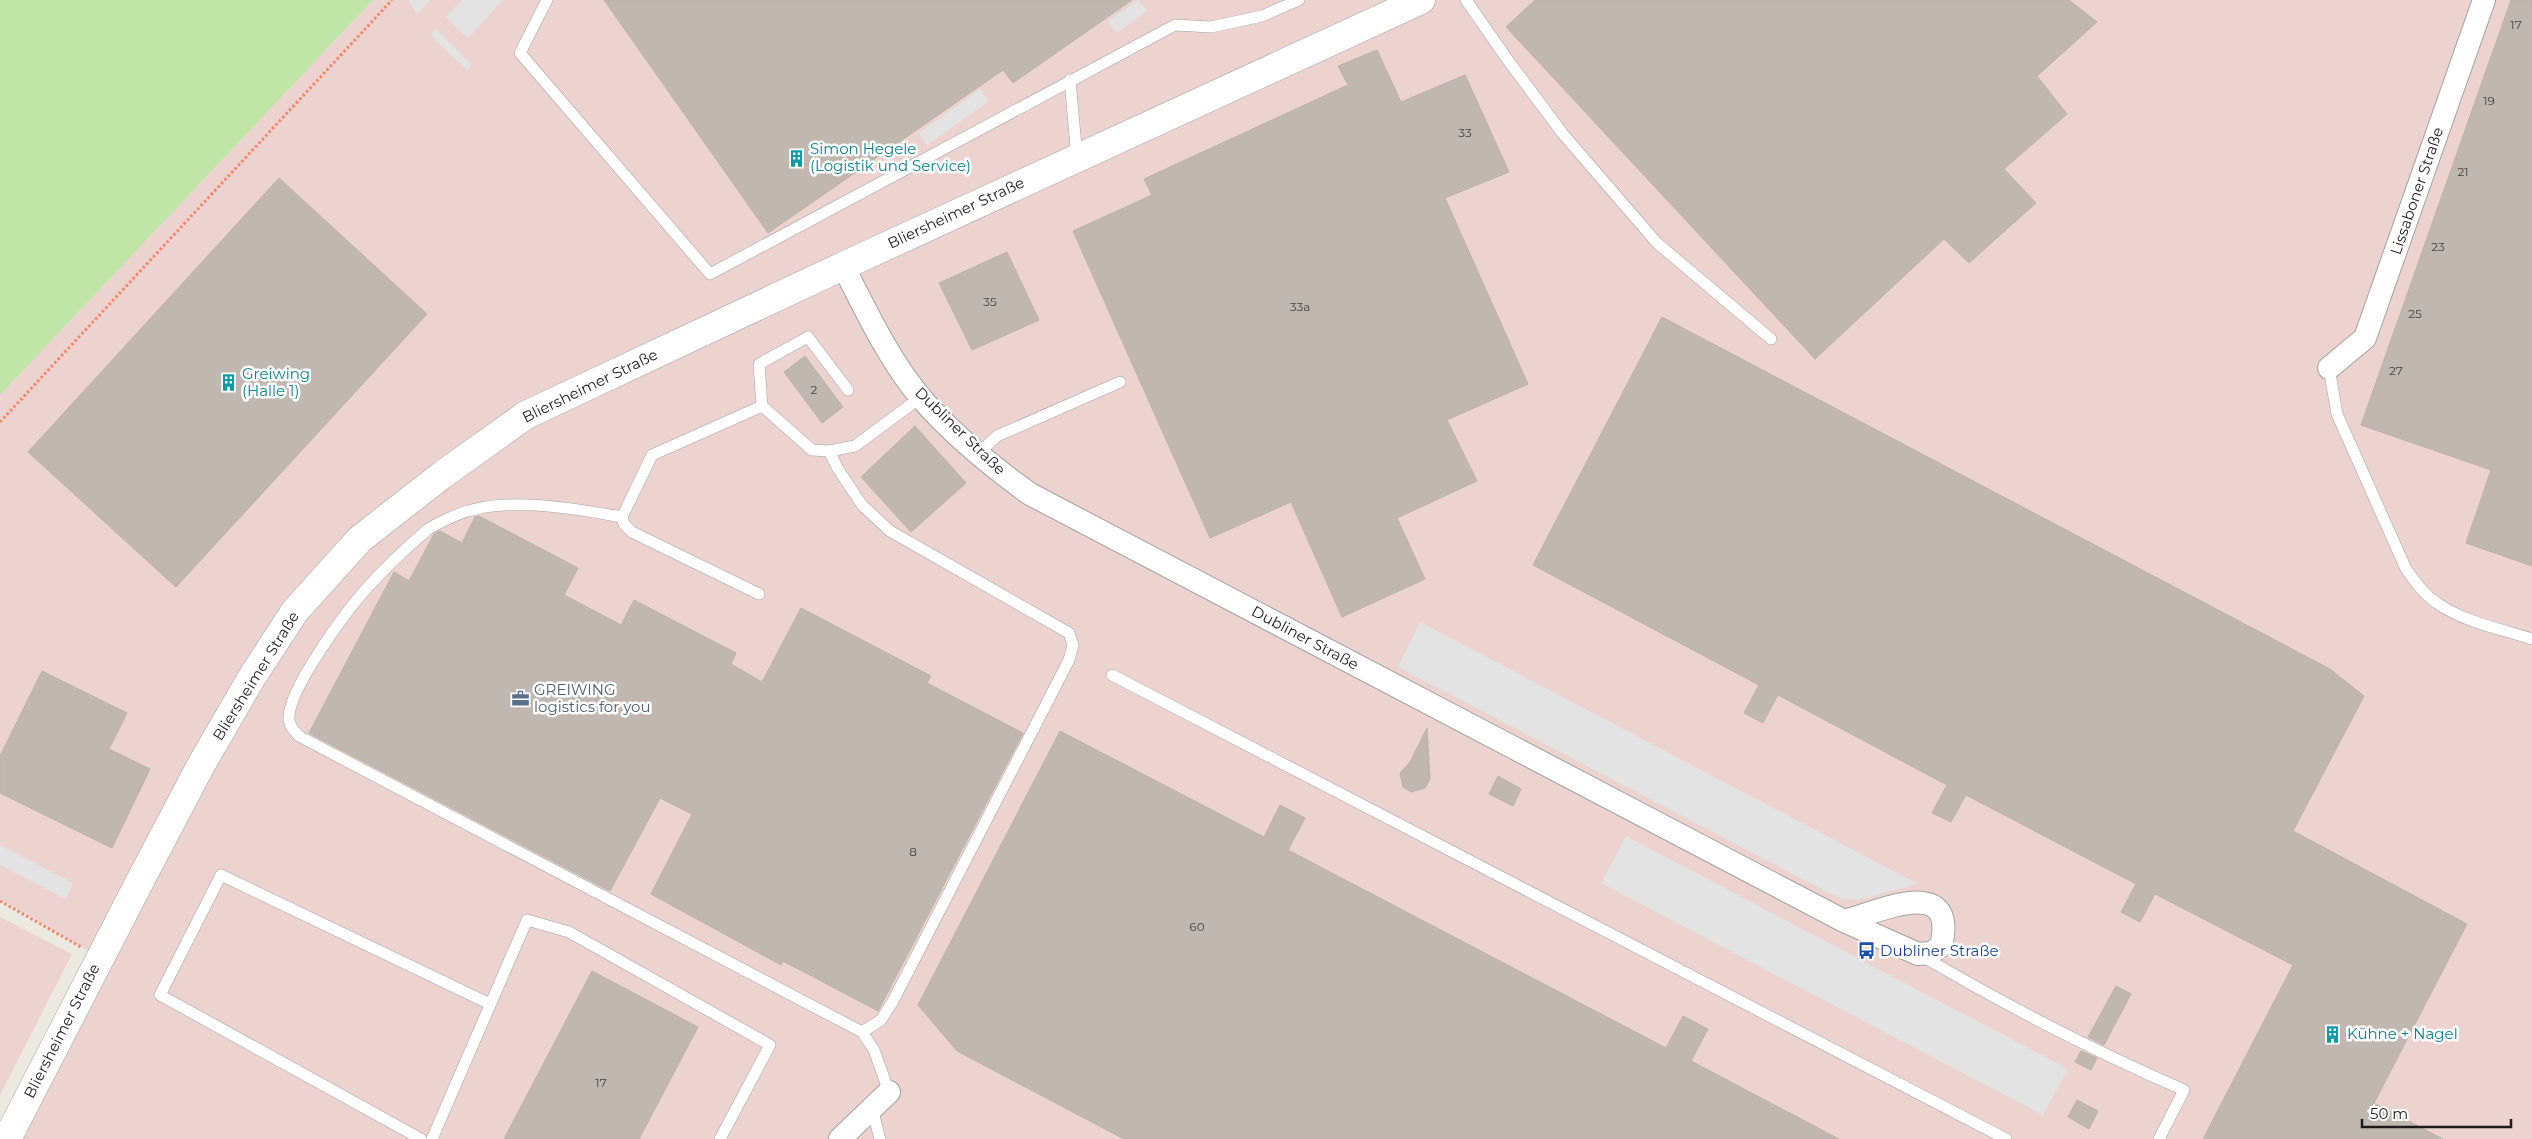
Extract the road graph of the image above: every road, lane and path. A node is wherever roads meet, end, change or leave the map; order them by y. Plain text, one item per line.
1 (392, 0) edge
2 (547, 0) edge
3 (1299, 0) edge
4 (1421, 0) edge
5 (1466, 0) edge
6 (2484, 0) edge
7 (1070, 80) junction
8 (1077, 158) junction
9 (843, 266) junction
10 (1771, 339) dead end
11 (2329, 368) joint
12 (1120, 382) dead end
13 (848, 390) dead end
14 (921, 397) junction
15 (762, 406) junction
16 (0, 422) edge
17 (830, 451) junction
18 (978, 453) junction
19 (622, 517) junction
20 (759, 594) dead end
21 (2532, 639) edge
22 (1112, 675) dead end
23 (0, 902) edge
24 (1844, 921) junction
25 (1918, 954) junction
26 (99, 957) junction
27 (490, 1004) junction
28 (862, 1032) junction
29 (889, 1092) joint
30 (872, 1108) junction
31 (7, 1139) edge
32 (421, 1139) edge
33 (432, 1139) edge
34 (720, 1139) edge
35 (840, 1139) edge
36 (880, 1139) edge
37 (2006, 1139) edge
38 (2159, 1139) edge

1 - 16 path
2 - 7 lane
3 - 7 lane
4 - 8 street, Bliersheimer Straße
5 - 10 lane
6 - 11 street, Lissaboner Straße
7 - 8 lane
8 - 9 street, Bliersheimer Straße
9 - 14 street, Dubliner Straße
9 - 26 street, Bliersheimer Straße
11 - 21 lane
12 - 18 lane
13 - 15 lane
14 - 17 lane
14 - 18 street, Dubliner Straße
15 - 17 lane
15 - 19 lane
17 - 28 lane
18 - 24 street, Dubliner Straße
19 - 20 lane
19 - 28 lane
22 - 37 lane
23 - 26 path
24 - 25 street, Dubliner Straße
24 - 25 street
25 - 38 lane
26 - 31 street, Bliersheimer Straße
27 - 32 lane
27 - 33 lane
27 - 34 lane
28 - 29 lane
29 - 30 street
30 - 35 street
30 - 36 lane

